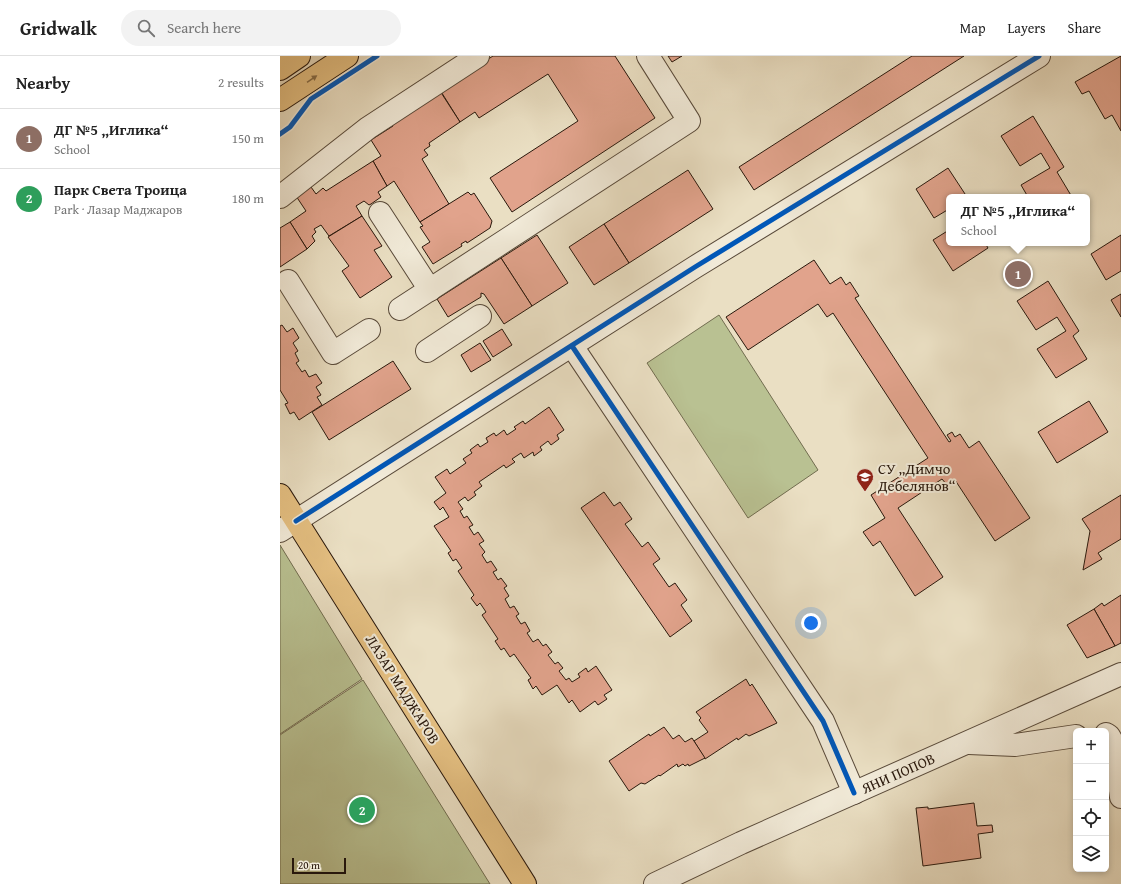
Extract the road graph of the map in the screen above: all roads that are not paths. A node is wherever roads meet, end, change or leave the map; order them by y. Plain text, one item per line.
1 (299, 56) edge
2 (347, 56) edge
3 (478, 56) edge
4 (648, 56) edge
5 (1040, 56) edge
6 (280, 69) edge
7 (280, 100) edge
8 (280, 197) edge
9 (380, 213) dead end
10 (288, 281) dead end
11 (430, 290) junction
12 (400, 309) dead end
13 (480, 316) dead end
14 (369, 330) dead end
15 (572, 346) junction
16 (427, 351) dead end
17 (280, 495) edge
18 (288, 526) edge
19 (1121, 674) edge
20 (1073, 736) edge
21 (1109, 736) edge
22 (964, 743) junction
23 (854, 793) junction
24 (1121, 797) edge
25 (525, 884) edge
26 (655, 884) edge

1 - 6 main road
7 -> 2 main road
3 - 8 street
4 - 11 street
5 - 15 street
9 - 11 street
10 - 14 street
11 - 12 street
13 - 16 street
15 - 18 street
15 - 23 street
17 - 18 main road, ЛАЗАР МАДЖАРОВ
18 - 25 main road, ЛАЗАР МАДЖАРОВ
19 - 22 street, ЯНИ ПОПОВ
20 - 22 street
21 - 24 street
22 - 23 street, ЯНИ ПОПОВ
23 - 26 street, ЯНИ ПОПОВ

